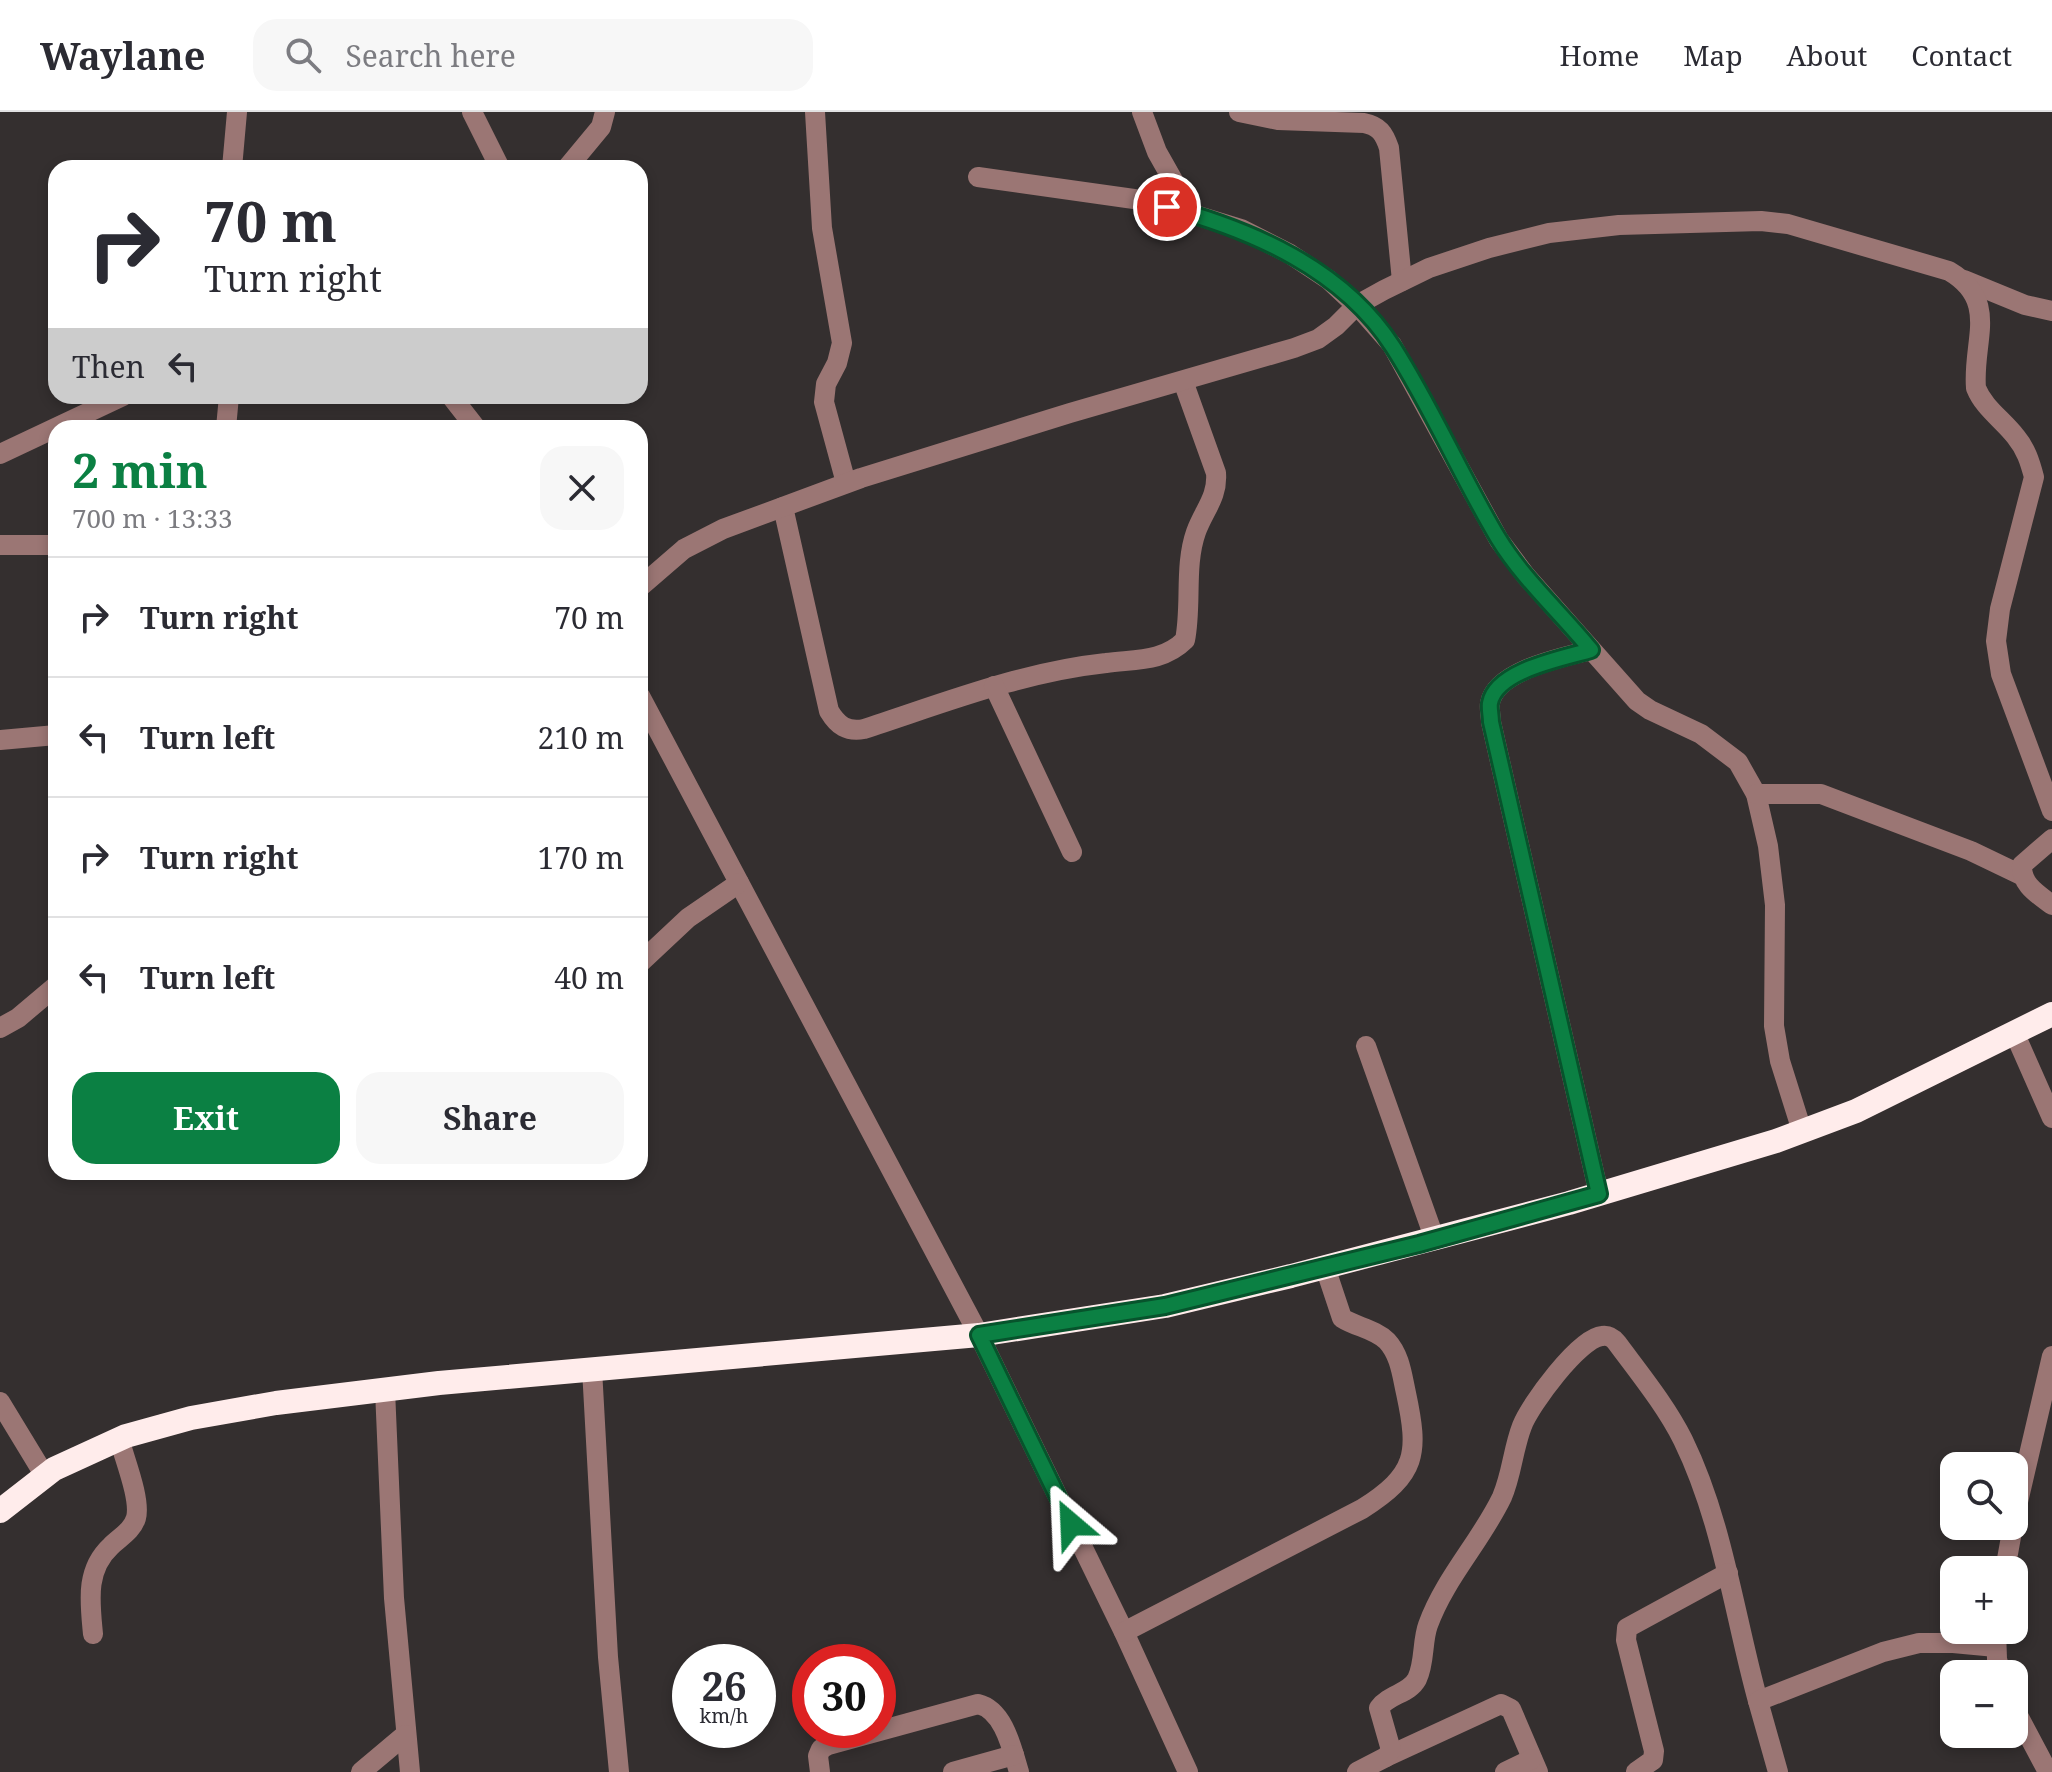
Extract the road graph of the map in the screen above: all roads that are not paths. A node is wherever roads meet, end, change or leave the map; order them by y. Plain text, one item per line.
1 (237, 112) edge
2 (472, 112) edge
3 (605, 112) edge
4 (815, 112) edge
5 (1142, 112) edge
6 (1239, 112) edge
7 (233, 160) edge
8 (496, 160) edge
9 (574, 160) edge
10 (978, 177) dead end
11 (1192, 214) junction
12 (1964, 280) junction
13 (1402, 281) junction
14 (1357, 305) junction
15 (2052, 311) edge
16 (1183, 381) junction
17 (106, 404) edge
18 (457, 404) edge
19 (72, 420) edge
20 (470, 420) edge
21 (48, 431) edge
22 (0, 454) edge
23 (846, 483) junction
24 (783, 507) junction
25 (0, 545) edge
26 (48, 545) edge
27 (648, 580) edge
28 (1591, 650) junction
29 (994, 686) junction
30 (648, 711) edge
31 (48, 736) edge
32 (0, 740) edge
33 (1756, 794) junction
34 (2052, 811) edge
35 (2052, 839) edge
36 (1072, 852) dead end
37 (2021, 875) junction
38 (739, 883) junction
39 (2052, 905) edge
40 (648, 956) edge
41 (48, 993) edge
42 (2052, 1014) edge
43 (0, 1028) edge
44 (2014, 1032) junction
45 (1366, 1046) dead end
46 (2052, 1118) edge
47 (1802, 1131) junction
48 (1599, 1194) junction
49 (1435, 1240) junction
50 (1325, 1267) junction
51 (979, 1335) junction
52 (2052, 1356) edge
53 (592, 1369) junction
54 (385, 1390) junction
55 (0, 1402) edge
56 (119, 1438) junction
57 (2028, 1459) edge
58 (45, 1476) junction
59 (0, 1511) edge
60 (1728, 1573) junction
61 (1124, 1632) junction
62 (93, 1634) dead end
63 (1940, 1643) edge
64 (1758, 1701) junction
65 (2028, 1734) edge
66 (405, 1735) junction
67 (1386, 1757) junction
68 (1017, 1764) edge
69 (1535, 1766) edge
70 (361, 1772) edge
71 (410, 1772) edge
72 (619, 1772) edge
73 (820, 1772) edge
74 (953, 1772) edge
75 (1188, 1772) edge
76 (1357, 1772) edge
77 (1505, 1772) edge
78 (1636, 1772) edge
79 (1778, 1772) edge
80 (2048, 1772) edge

1 - 7 street
2 - 8 street
3 - 9 street
4 - 23 street
5 - 11 street
6 - 13 street
10 - 11 street
11 - 14 street
12 - 13 street
12 - 15 street
12 - 34 street
13 - 14 street
14 - 16 street
14 - 28 street
16 - 23 street
16 - 29 street
17 - 19 street
18 - 20 street
21 - 22 street
23 - 24 street
24 - 27 street
24 - 29 street
25 - 26 street
28 - 33 street
28 - 48 street
29 - 36 street
30 - 38 street
31 - 32 street
33 - 37 street
33 - 47 street
35 - 37 street
37 - 39 street
38 - 40 street
38 - 51 street
41 - 43 street
42 - 44 highway
44 - 46 street
44 - 47 highway
45 - 49 street
47 - 48 highway
48 - 49 highway
49 - 50 highway
50 - 51 highway
50 - 61 street
51 - 53 highway
51 - 61 street
52 - 57 street
53 - 54 highway
53 - 72 street
54 - 56 highway
54 - 66 street
55 - 58 street
56 - 58 highway
56 - 62 street
58 - 59 highway
60 - 64 street
60 - 67 street
60 - 78 street
61 - 75 street
63 - 64 street
64 - 79 street
65 - 80 street
66 - 70 street
66 - 71 street
67 - 69 street
67 - 76 street
68 - 73 street
68 - 74 street
69 - 77 street

